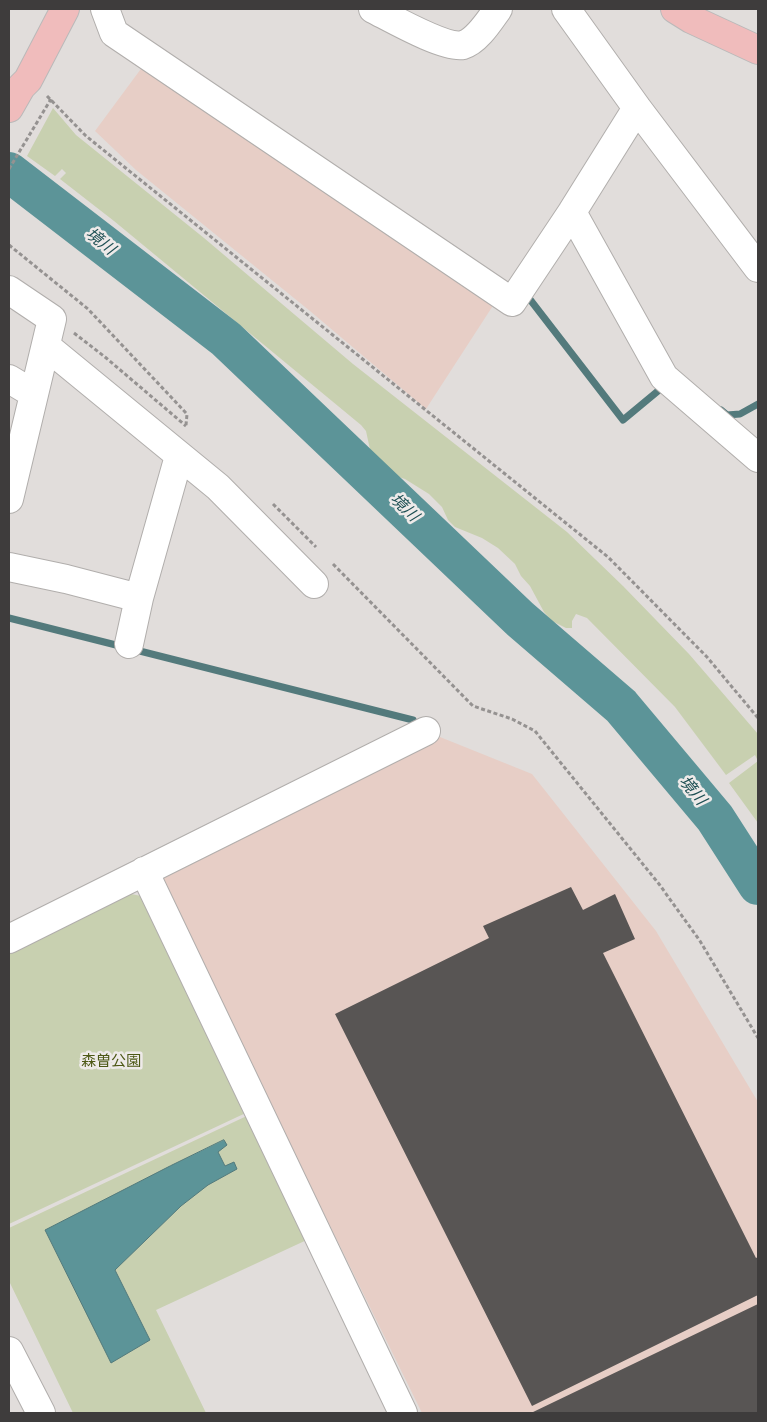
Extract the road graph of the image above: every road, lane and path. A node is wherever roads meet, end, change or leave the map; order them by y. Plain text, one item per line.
1 (64, 9) edge
2 (105, 9) edge
3 (373, 9) edge
4 (498, 9) edge
5 (566, 9) edge
6 (675, 9) edge
7 (758, 50) edge
8 (19, 92) edge
9 (51, 99) junction
10 (637, 108) junction
11 (9, 169) edge
12 (572, 212) junction
13 (9, 245) edge
14 (758, 268) edge
15 (9, 290) edge
16 (52, 319) junction
17 (46, 346) junction
18 (9, 379) edge
19 (34, 394) junction
20 (186, 425) junction
21 (193, 432) dead end
22 (179, 456) junction
23 (758, 458) edge
24 (9, 498) edge
25 (269, 501) dead end
26 (317, 549) dead end
27 (331, 563) dead end
28 (9, 567) edge
29 (314, 584) dead end
30 (140, 598) junction
31 (129, 644) dead end
32 (758, 718) edge
33 (426, 732) dead end
34 (144, 871) junction
35 (9, 939) edge
36 (758, 1038) edge
37 (9, 1351) edge
38 (41, 1413) edge
39 (404, 1413) edge

1 - 8 main road
2 - 12 street
3 - 4 street
5 - 10 street
6 - 7 main road
8 - 9 path
9 - 11 path
9 - 32 path
10 - 12 street
10 - 14 street
12 - 23 street
13 - 20 path
15 - 16 street
16 - 17 street
16 - 20 path
17 - 19 street
17 - 22 street
18 - 19 street
19 - 24 street
20 - 21 path
22 - 29 street
22 - 30 street
25 - 26 path
27 - 36 path
28 - 30 street
30 - 31 street
33 - 34 street
34 - 35 street
34 - 39 street
37 - 38 street

